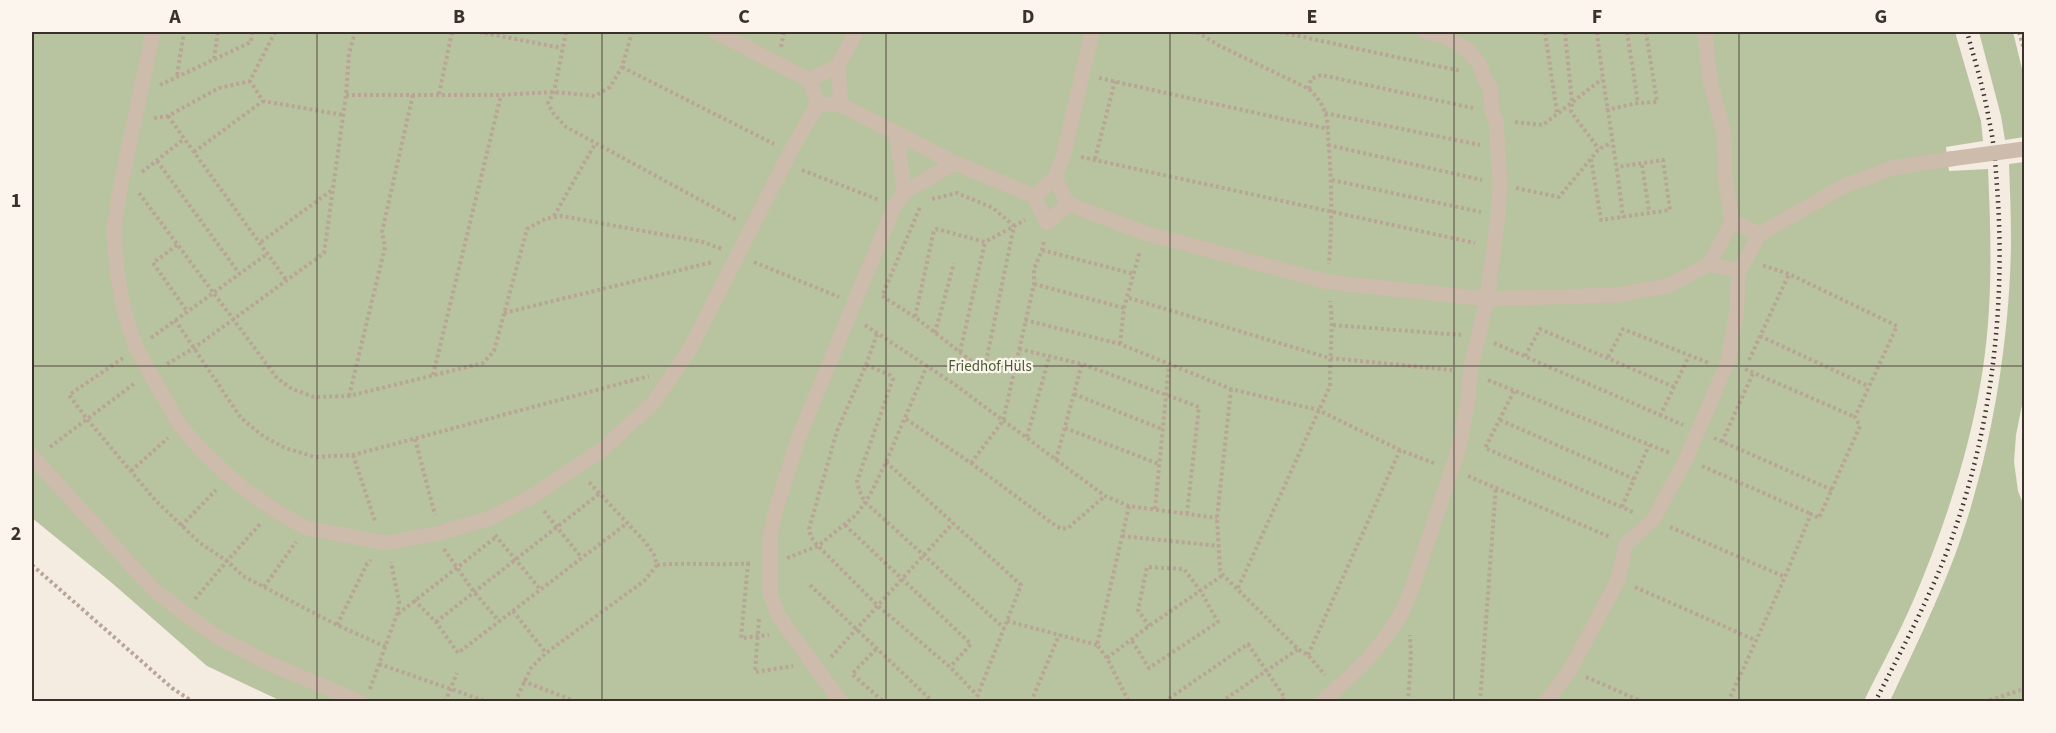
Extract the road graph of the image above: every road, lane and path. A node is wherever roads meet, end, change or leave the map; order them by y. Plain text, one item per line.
1 (153, 32) edge
2 (184, 32) edge
3 (218, 32) edge
4 (252, 32) edge
5 (258, 32) edge
6 (275, 32) edge
7 (354, 32) edge
8 (452, 32) edge
9 (479, 32) edge
10 (566, 32) edge
11 (632, 32) edge
12 (716, 32) edge
13 (856, 32) edge
14 (1092, 32) edge
15 (1280, 32) edge
16 (1425, 32) edge
17 (1545, 32) edge
18 (1565, 32) edge
19 (1597, 32) edge
20 (1627, 32) edge
21 (1646, 32) edge
22 (1705, 32) edge
23 (2019, 32) edge
24 (562, 48) junction
25 (2025, 49) edge
26 (213, 60) junction
27 (838, 66) junction
28 (622, 67) junction
29 (1083, 74) junction
30 (177, 76) junction
31 (1483, 76) junction
32 (1602, 79) junction
33 (809, 80) junction
34 (250, 81) junction
35 (1115, 81) junction
36 (1309, 89) dead end
37 (554, 92) junction
38 (413, 94) junction
39 (439, 94) junction
40 (501, 94) junction
41 (346, 95) junction
42 (140, 96) junction
43 (263, 101) junction
44 (1572, 102) junction
45 (1638, 103) junction
46 (818, 104) junction
47 (841, 105) junction
48 (1606, 110) junction
49 (1325, 113) dead end
50 (1557, 114) junction
51 (343, 115) junction
52 (168, 116) junction
53 (1494, 116) junction
54 (135, 120) junction
55 (1328, 129) dead end
56 (897, 134) junction
57 (184, 139) junction
58 (1611, 143) junction
59 (596, 144) junction
60 (1328, 145) dead end
61 (1499, 149) junction
62 (1599, 149) junction
63 (2025, 149) edge
64 (194, 152) junction
65 (1064, 153) junction
66 (787, 157) junction
67 (1095, 159) junction
68 (1591, 159) junction
69 (157, 160) junction
70 (956, 163) junction
71 (1642, 165) junction
72 (1617, 167) junction
73 (1055, 178) junction
74 (1332, 180) dead end
75 (1500, 184) junction
76 (125, 185) junction
77 (332, 190) junction
78 (904, 192) junction
79 (1034, 196) junction
80 (1068, 204) junction
81 (894, 207) junction
82 (1649, 211) junction
83 (554, 216) junction
84 (1498, 216) junction
85 (1045, 217) junction
86 (1623, 218) junction
87 (1732, 222) junction
88 (1014, 226) junction
89 (752, 228) junction
90 (1145, 233) junction
91 (1760, 234) junction
92 (261, 242) junction
93 (985, 242) junction
94 (178, 244) junction
95 (1494, 247) junction
96 (1042, 250) junction
97 (267, 254) junction
98 (738, 255) junction
99 (954, 263) dead end
100 (1709, 264) junction
101 (1743, 266) junction
102 (239, 273) junction
103 (1134, 274) junction
104 (1789, 274) junction
105 (287, 281) junction
106 (1034, 284) junction
107 (213, 292) junction
108 (1487, 299) junction
109 (854, 303) junction
110 (1124, 308) junction
111 (187, 311) junction
112 (504, 313) junction
113 (915, 317) junction
114 (175, 320) junction
115 (232, 320) junction
116 (1025, 320) junction
117 (848, 321) junction
118 (1333, 325) dead end
119 (935, 333) junction
120 (877, 334) junction
121 (1479, 336) junction
122 (1760, 336) junction
123 (1120, 344) junction
124 (136, 348) junction
125 (194, 348) junction
126 (1019, 349) junction
127 (960, 352) junction
128 (1525, 356) junction
129 (1689, 356) junction
130 (1049, 357) junction
131 (1608, 357) junction
132 (1082, 364) junction
133 (1726, 364) junction
134 (866, 365) junction
135 (1169, 365) junction
136 (927, 366) junction
137 (675, 368) junction
138 (1744, 368) junction
139 (149, 372) junction
140 (1753, 373) junction
141 (433, 375) junction
142 (1869, 386) junction
143 (1674, 387) junction
144 (1231, 389) junction
145 (1514, 392) dead end
146 (1074, 394) junction
147 (1168, 395) junction
148 (349, 396) junction
149 (1660, 416) junction
150 (1855, 417) junction
151 (87, 419) junction
152 (906, 420) junction
153 (1500, 420) junction
154 (1003, 421) junction
155 (181, 427) junction
156 (1065, 428) junction
157 (1162, 429) junction
158 (2025, 430) edge
159 (1698, 431) junction
160 (1027, 437) junction
161 (415, 439) junction
162 (1722, 442) junction
163 (1650, 445) dead end
164 (1401, 450) junction
165 (353, 455) junction
166 (33, 457) edge
167 (1056, 460) junction
168 (886, 462) junction
169 (971, 464) junction
170 (1159, 464) junction
171 (576, 467) junction
172 (1452, 470) junction
173 (130, 471) junction
174 (2025, 472) edge
175 (229, 476) junction
176 (1634, 478) junction
177 (1496, 486) junction
178 (1832, 490) junction
179 (599, 494) junction
180 (533, 496) junction
181 (1105, 496) junction
182 (865, 502) junction
183 (1129, 507) junction
184 (1622, 507) junction
185 (1155, 508) junction
186 (274, 510) junction
187 (1187, 513) junction
188 (1217, 518) junction
189 (485, 519) junction
190 (1653, 520) junction
191 (953, 523) junction
192 (626, 524) junction
193 (181, 525) junction
194 (846, 525) junction
195 (306, 528) junction
196 (556, 528) junction
197 (436, 534) junction
198 (496, 536) junction
199 (1122, 536) junction
200 (387, 543) junction
201 (1626, 544) junction
202 (818, 546) junction
203 (1220, 546) junction
204 (925, 554) junction
205 (581, 557) junction
206 (516, 560) junction
207 (227, 561) junction
208 (769, 561) junction
209 (748, 563) junction
210 (32, 565) edge
211 (657, 565) junction
212 (457, 567) junction
213 (1223, 575) junction
214 (1785, 577) junction
215 (904, 579) junction
216 (1618, 580) junction
217 (810, 585) dead end
218 (264, 587) junction
219 (540, 589) junction
220 (1200, 590) junction
221 (474, 592) junction
222 (770, 593) junction
223 (414, 600) junction
224 (878, 606) junction
225 (513, 611) junction
226 (184, 613) junction
227 (397, 614) junction
228 (1400, 615) junction
229 (499, 621) junction
230 (1007, 621) junction
231 (436, 622) junction
232 (337, 625) junction
233 (1149, 626) junction
234 (1004, 628) junction
235 (856, 630) junction
236 (789, 632) junction
237 (1059, 635) junction
238 (757, 636) junction
239 (1755, 640) junction
240 (1131, 641) junction
241 (1097, 645) junction
242 (386, 647) junction
243 (876, 649) junction
244 (1298, 649) junction
245 (546, 653) junction
246 (1308, 655) junction
247 (1107, 658) junction
248 (379, 664) junction
249 (814, 665) junction
250 (950, 667) junction
251 (1268, 670) junction
252 (1570, 670) junction
253 (457, 673) dead end
254 (523, 681) junction
255 (450, 688) junction
256 (1336, 689) junction
257 (2025, 689) edge
258 (977, 695) junction
259 (365, 697) edge
260 (576, 701) edge
261 (193, 702) edge
262 (445, 702) edge
263 (488, 702) edge
264 (515, 702) edge
265 (841, 702) edge
266 (884, 702) edge
267 (933, 702) edge
268 (975, 702) edge
269 (1031, 702) edge
270 (1129, 702) edge
271 (1164, 702) edge
272 (1221, 702) edge
273 (1281, 702) edge
274 (1322, 702) edge
275 (1408, 702) edge
276 (1480, 702) edge
277 (1546, 702) edge
278 (1643, 702) edge
279 (1728, 702) edge
280 (1984, 702) edge

1 - 42 lane
2 - 30 path
3 - 26 path
4 - 5 path
4 - 26 path
6 - 34 path
7 - 41 path
8 - 39 path
9 - 24 path
10 - 24 path
11 - 28 path
12 - 33 lane
13 - 27 lane
14 - 29 lane
15 - 31 path
16 - 31 lane
17 - 50 path
18 - 44 path
19 - 32 path
20 - 45 path
21 - 45 path
22 - 87 lane
23 - 25 path
24 - 37 path
26 - 30 path
27 - 33 lane
27 - 47 lane
28 - 37 path
28 - 66 path
29 - 35 path
29 - 65 lane
30 - 42 path
31 - 53 lane
32 - 44 path
32 - 48 path
33 - 46 lane
34 - 43 path
34 - 52 path
35 - 55 path
35 - 67 path
36 - 53 path
37 - 40 path
37 - 59 path
38 - 39 path
38 - 41 path
38 - 148 path
39 - 40 path
40 - 141 path
41 - 51 path
42 - 54 lane
43 - 51 path
43 - 64 path
44 - 50 path
44 - 62 path
45 - 48 path
46 - 47 lane
46 - 66 lane
47 - 56 lane
48 - 58 path
49 - 61 path
50 - 53 path
51 - 77 path
52 - 54 path
52 - 57 path
53 - 61 lane
54 - 76 lane
56 - 70 lane
56 - 78 lane
57 - 64 path
57 - 69 path
58 - 62 path
58 - 72 path
59 - 83 path
59 - 89 path
60 - 75 path
61 - 75 lane
62 - 68 path
63 - 91 lane, bridge
64 - 92 path
65 - 67 path
65 - 73 lane
66 - 81 path
66 - 89 lane
67 - 95 path
68 - 75 path
68 - 86 path
69 - 76 path
69 - 102 path
70 - 78 lane
70 - 79 lane
71 - 72 path
71 - 82 path
71 - 82 path
72 - 86 path
73 - 79 lane
73 - 80 lane
74 - 84 path
75 - 84 lane
76 - 94 path
76 - 124 lane
77 - 92 path
77 - 105 path
78 - 81 lane
79 - 85 lane
80 - 85 lane
80 - 90 lane
81 - 109 lane
82 - 86 path
83 - 98 path
83 - 112 path
84 - 95 lane
85 - 88 path
85 - 96 path
87 - 91 lane
87 - 100 lane
88 - 93 path
88 - 113 path
88 - 127 path
89 - 98 lane
90 - 103 path
90 - 108 lane
91 - 101 lane
92 - 97 path
93 - 113 path
93 - 127 path
94 - 107 path
94 - 111 path
95 - 108 lane
96 - 103 path
96 - 106 path
97 - 102 path
97 - 105 path
98 - 109 path
98 - 112 path
98 - 137 lane
99 - 119 path
100 - 101 lane
100 - 108 lane
101 - 104 path
101 - 133 lane
102 - 107 path
103 - 110 path
104 - 122 path
104 - 142 path
105 - 115 path
106 - 110 path
106 - 116 path
107 - 111 path
107 - 115 path
108 - 121 lane
109 - 117 lane
110 - 123 path
111 - 114 path
112 - 141 path
113 - 119 path
114 - 124 path
114 - 125 path
115 - 125 path
115 - 148 path
116 - 123 path
116 - 126 path
117 - 120 path
117 - 208 lane
118 - 121 path
119 - 127 path
120 - 134 path
120 - 136 path
121 - 128 path
121 - 172 lane
122 - 138 path
122 - 142 path
123 - 135 path
124 - 139 lane
124 - 151 path
125 - 139 path
125 - 165 path
126 - 130 path
126 - 154 path
128 - 131 path
128 - 149 path
129 - 131 path
129 - 133 path
129 - 143 path
130 - 132 path
130 - 160 path
131 - 143 path
132 - 146 path
132 - 147 path
133 - 138 path
133 - 159 lane
134 - 182 path
134 - 202 path
135 - 144 path
135 - 147 path
136 - 152 path
136 - 154 path
137 - 161 path
137 - 171 lane
138 - 140 path
139 - 151 path
139 - 155 lane
140 - 150 path
140 - 162 path
141 - 148 path
142 - 150 path
143 - 149 path
144 - 164 path
144 - 188 path
145 - 153 path
146 - 156 path
146 - 157 path
147 - 157 path
147 - 187 path
149 - 159 path
150 - 178 path
151 - 166 path
151 - 173 path
152 - 168 path
152 - 169 path
153 - 176 path
153 - 184 path
154 - 160 path
154 - 169 path
155 - 173 path
155 - 175 lane
156 - 167 path
156 - 170 path
157 - 170 path
158 - 174 path
159 - 162 path
159 - 190 lane
160 - 167 path
161 - 165 path
161 - 197 path
162 - 178 path
163 - 176 path
164 - 172 path
164 - 246 path
165 - 200 path
166 - 226 lane
167 - 181 path
168 - 182 path
168 - 191 path
169 - 181 path
170 - 185 path
171 - 179 path
171 - 180 lane
172 - 177 path
172 - 228 lane
173 - 193 path
175 - 186 lane
175 - 193 path
176 - 184 path
177 - 201 path
177 - 276 path
178 - 214 path
179 - 192 path
179 - 196 path
180 - 189 lane
180 - 196 path
181 - 183 path
182 - 194 path
182 - 204 path
183 - 185 path
183 - 199 path
184 - 190 path
185 - 187 path
186 - 195 lane
186 - 207 path
187 - 188 path
188 - 203 path
189 - 197 lane
189 - 198 path
190 - 201 lane
190 - 214 path
191 - 204 path
191 - 230 path
192 - 205 path
192 - 211 path
193 - 207 path
194 - 202 path
194 - 215 path
195 - 200 lane
195 - 218 path
196 - 205 path
196 - 206 path
197 - 200 lane
197 - 212 path
198 - 206 path
198 - 212 path
199 - 203 path
199 - 241 path
200 - 227 path
200 - 232 path
201 - 216 lane
202 - 208 path
202 - 224 path
203 - 213 path
204 - 215 path
204 - 234 path
205 - 219 path
206 - 219 path
206 - 221 path
207 - 218 path
207 - 226 path
208 - 209 path
208 - 222 lane
209 - 211 path
209 - 238 path
210 - 261 path
211 - 245 path
212 - 221 path
212 - 223 path
213 - 220 path
213 - 244 path
214 - 239 path
215 - 224 path
215 - 250 path
216 - 239 path
216 - 252 lane
217 - 235 path
218 - 232 path
219 - 225 path
220 - 233 path
220 - 233 path
220 - 240 path
221 - 229 path
221 - 231 path
222 - 236 lane
222 - 238 path
223 - 227 path
223 - 231 path
224 - 235 path
224 - 250 path
225 - 229 path
225 - 245 path
226 - 259 lane
227 - 242 path
228 - 256 lane
228 - 275 path
229 - 231 path
230 - 234 path
230 - 237 path
232 - 242 path
233 - 240 path
234 - 258 path
235 - 243 path
235 - 249 path
236 - 238 path
236 - 249 lane
237 - 241 path
237 - 269 path
238 - 249 path
239 - 279 path
240 - 247 path
241 - 247 path
242 - 248 path
243 - 266 path
243 - 267 path
244 - 246 path
244 - 251 path
245 - 254 path
246 - 256 path
247 - 270 path
248 - 255 path
248 - 259 path
249 - 265 lane
250 - 258 path
251 - 271 path
251 - 272 path
251 - 273 path
252 - 277 lane
252 - 278 path
253 - 255 path
254 - 260 path
254 - 264 path
255 - 262 path
255 - 263 path
256 - 274 lane
257 - 280 path
258 - 268 path

